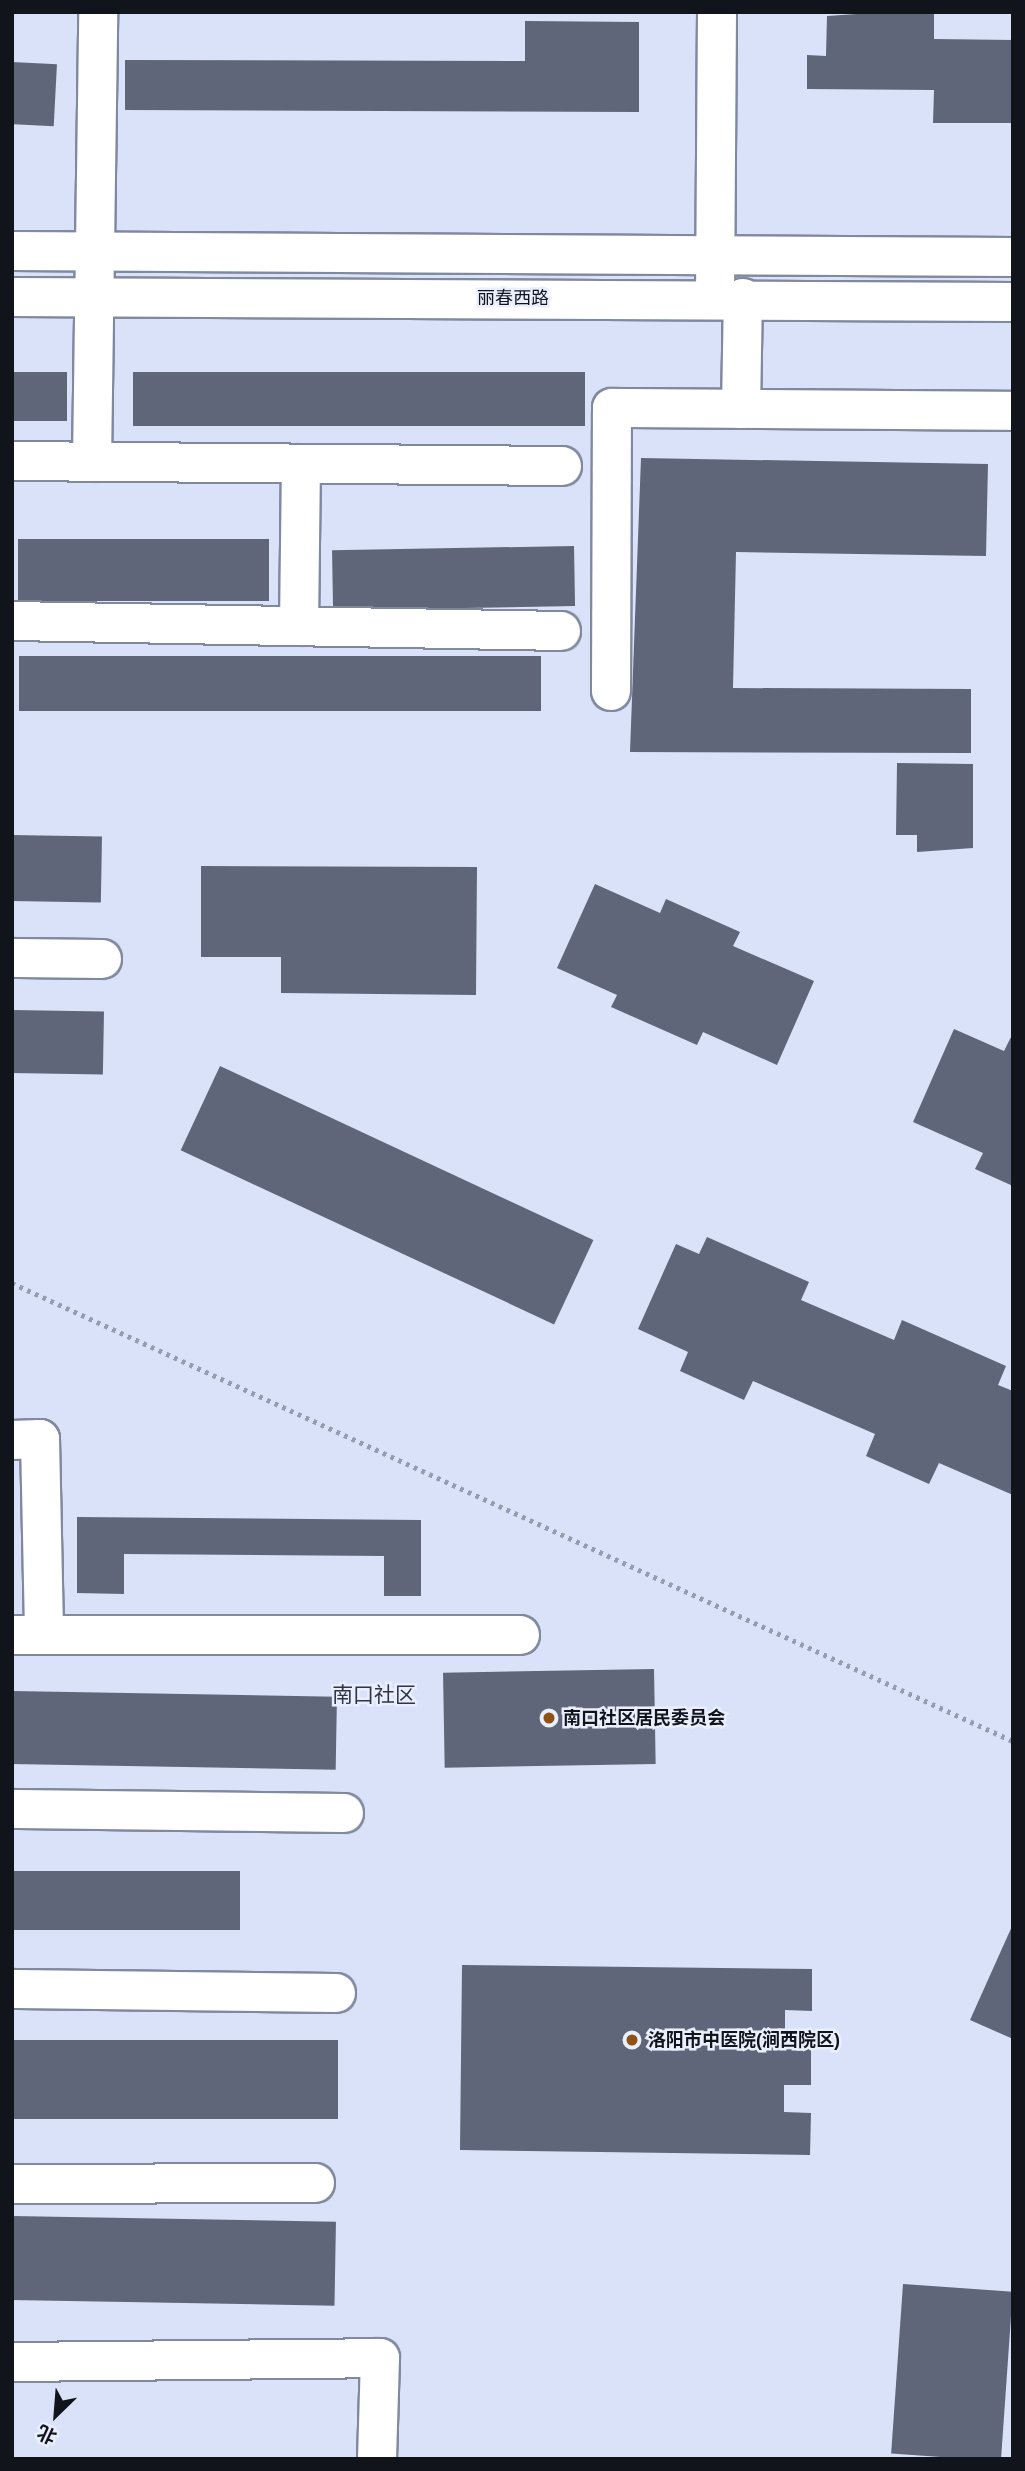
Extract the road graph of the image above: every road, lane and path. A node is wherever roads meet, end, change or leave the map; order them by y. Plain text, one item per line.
1 (98, 12) edge
2 (717, 12) edge
3 (12, 251) edge
4 (95, 251) junction
5 (715, 253) junction
6 (1013, 257) edge
7 (95, 295) junction
8 (12, 297) edge
9 (729, 299) junction
10 (1013, 302) edge
11 (741, 409) junction
12 (1012, 411) edge
13 (12, 461) edge
14 (92, 462) junction
15 (302, 464) junction
16 (562, 466) dead end
17 (12, 621) edge
18 (299, 626) junction
19 (561, 631) dead end
20 (611, 691) dead end
21 (12, 958) edge
22 (102, 959) dead end
23 (12, 1283) edge
24 (12, 1440) edge
25 (28, 1635) edge
26 (520, 1635) dead end
27 (1013, 1741) edge
28 (12, 1809) edge
29 (344, 1813) dead end
30 (12, 1989) edge
31 (336, 1993) dead end
32 (315, 2183) dead end
33 (12, 2184) edge
34 (12, 2362) edge
35 (377, 2459) edge

1 - 4 main road
2 - 5 main road
3 - 4 main road
4 - 5 main road
4 - 7 main road
5 - 6 main road
5 - 9 main road
7 - 8 main road, 丽春西路
7 - 9 main road, 丽春西路
7 - 14 main road
9 - 10 main road, 丽春西路
9 - 11 main road
11 - 12 main road
11 - 20 main road
13 - 14 main road
14 - 15 main road
15 - 16 main road
15 - 18 main road
17 - 18 main road
18 - 19 main road
21 - 22 main road
23 - 27 path
24 - 25 main road
25 - 26 main road
28 - 29 main road
30 - 31 main road
32 - 33 main road
34 - 35 main road

